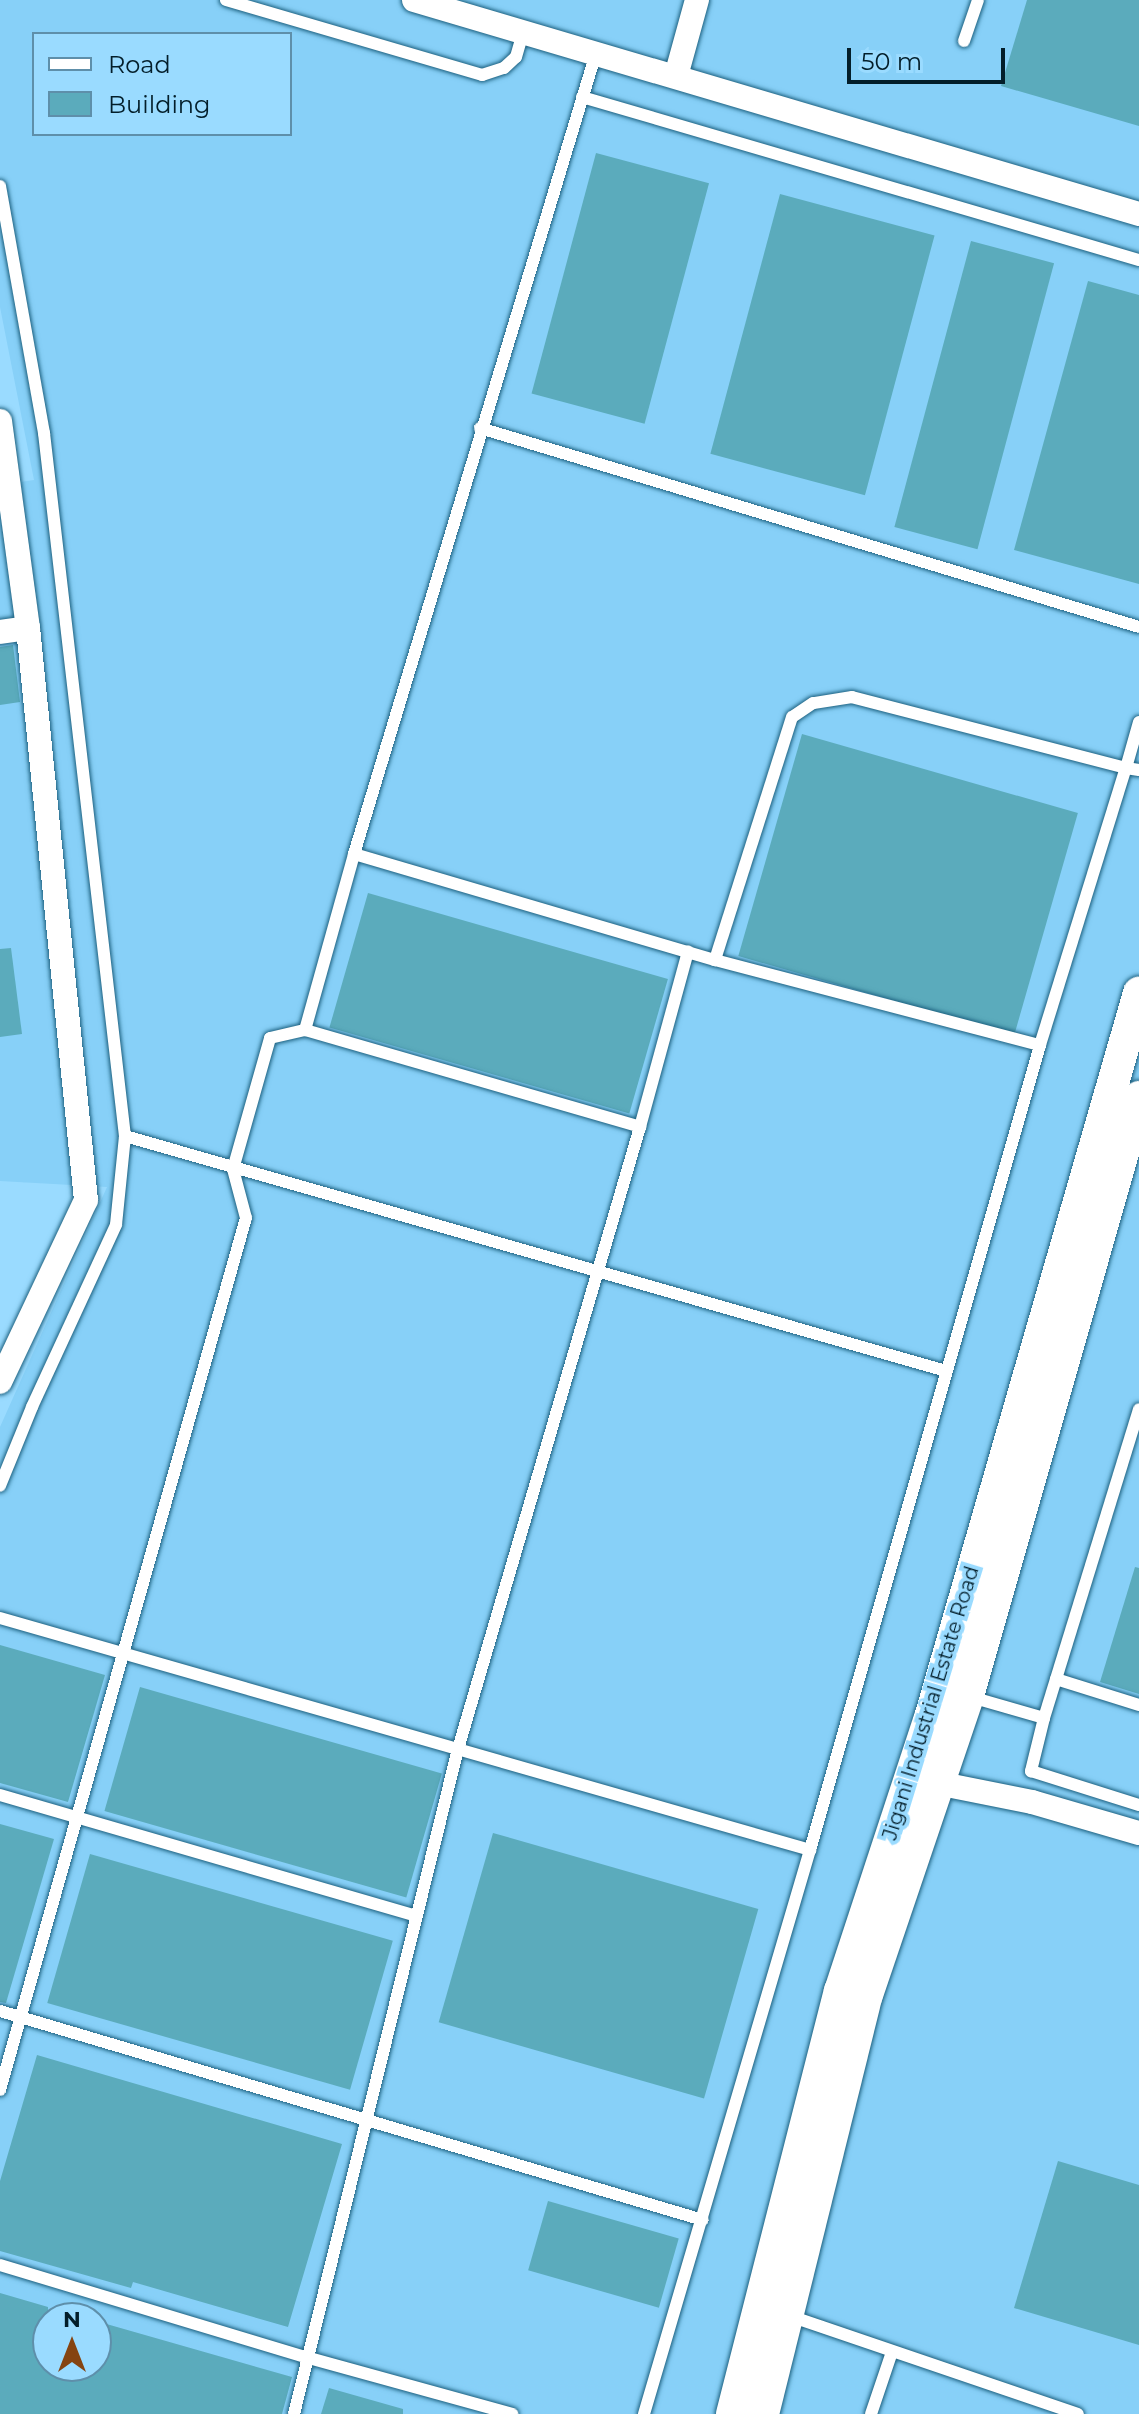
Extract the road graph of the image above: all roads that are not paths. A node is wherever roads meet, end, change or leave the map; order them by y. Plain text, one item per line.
1 (226, 0) edge
2 (414, 0) edge
3 (697, 0) edge
4 (978, 0) edge
5 (523, 32) junction
6 (964, 41) dead end
7 (596, 53) junction
8 (676, 76) junction
9 (582, 97) junction
10 (0, 186) edge
11 (1139, 214) edge
12 (1139, 260) edge
13 (0, 421) edge
14 (480, 428) junction
15 (1139, 627) edge
16 (28, 628) junction
17 (0, 632) edge
18 (1139, 722) edge
19 (1132, 769) edge
20 (354, 854) junction
21 (688, 951) junction
22 (715, 960) junction
23 (1139, 993) edge
24 (305, 1030) junction
25 (1040, 1045) junction
26 (1139, 1097) edge
27 (640, 1127) junction
28 (125, 1136) junction
29 (233, 1169) junction
30 (598, 1270) junction
31 (946, 1371) junction
32 (0, 1382) edge
33 (1139, 1409) edge
34 (0, 1486) edge
35 (0, 1618) edge
36 (125, 1655) junction
37 (1056, 1679) junction
38 (968, 1696) junction
39 (1139, 1705) edge
40 (1044, 1718) junction
41 (458, 1749) junction
42 (937, 1783) junction
43 (0, 1795) edge
44 (1139, 1805) edge
45 (78, 1816) junction
46 (1139, 1833) edge
47 (810, 1850) junction
48 (416, 1916) junction
49 (0, 2011) edge
50 (20, 2017) junction
51 (0, 2090) edge
52 (365, 2119) junction
53 (703, 2220) junction
54 (0, 2265) edge
55 (790, 2316) junction
56 (892, 2352) junction
57 (309, 2358) junction
58 (294, 2414) edge
59 (512, 2414) edge
60 (644, 2414) edge
61 (732, 2414) edge
62 (763, 2414) edge
63 (871, 2414) edge
64 (1078, 2414) edge

1 - 5 lane
2 - 5 street
3 - 8 street
4 - 6 lane
5 - 7 street
7 - 8 street
7 - 9 lane
8 - 11 street
9 - 12 lane
9 - 14 lane
10 - 28 lane
13 - 16 street
14 - 15 lane
14 - 20 lane
16 - 17 street
16 - 32 street
18 - 19 lane
19 - 22 lane
19 - 25 lane
20 - 21 lane
20 - 24 lane
21 - 22 lane
21 - 27 lane
22 - 25 lane
23 - 61 main road, Jigani Industrial Estate Road
24 - 27 lane
24 - 29 lane
25 - 31 lane
26 - 38 main road, Jigani Industrial Estate Road
27 - 30 lane
28 - 29 lane
28 - 34 lane
29 - 30 lane
29 - 36 lane
30 - 31 lane
30 - 41 lane
31 - 47 lane
33 - 37 lane
35 - 36 lane
36 - 41 lane
36 - 45 lane
37 - 39 lane
37 - 40 lane
38 - 40 lane
38 - 42 main road, Jigani Industrial Estate Road
40 - 44 lane
41 - 47 lane
41 - 48 lane
42 - 46 street
42 - 55 main road, Jigani Industrial Estate Road
43 - 45 lane
45 - 48 lane
45 - 50 lane
47 - 53 lane
48 - 52 lane
49 - 50 lane
50 - 51 lane
50 - 52 lane
52 - 53 lane
52 - 57 lane
53 - 60 lane
54 - 57 lane
55 - 56 lane
55 - 62 main road, Jigani Industrial Estate Road
56 - 63 lane
56 - 64 lane
57 - 58 lane
57 - 59 lane

